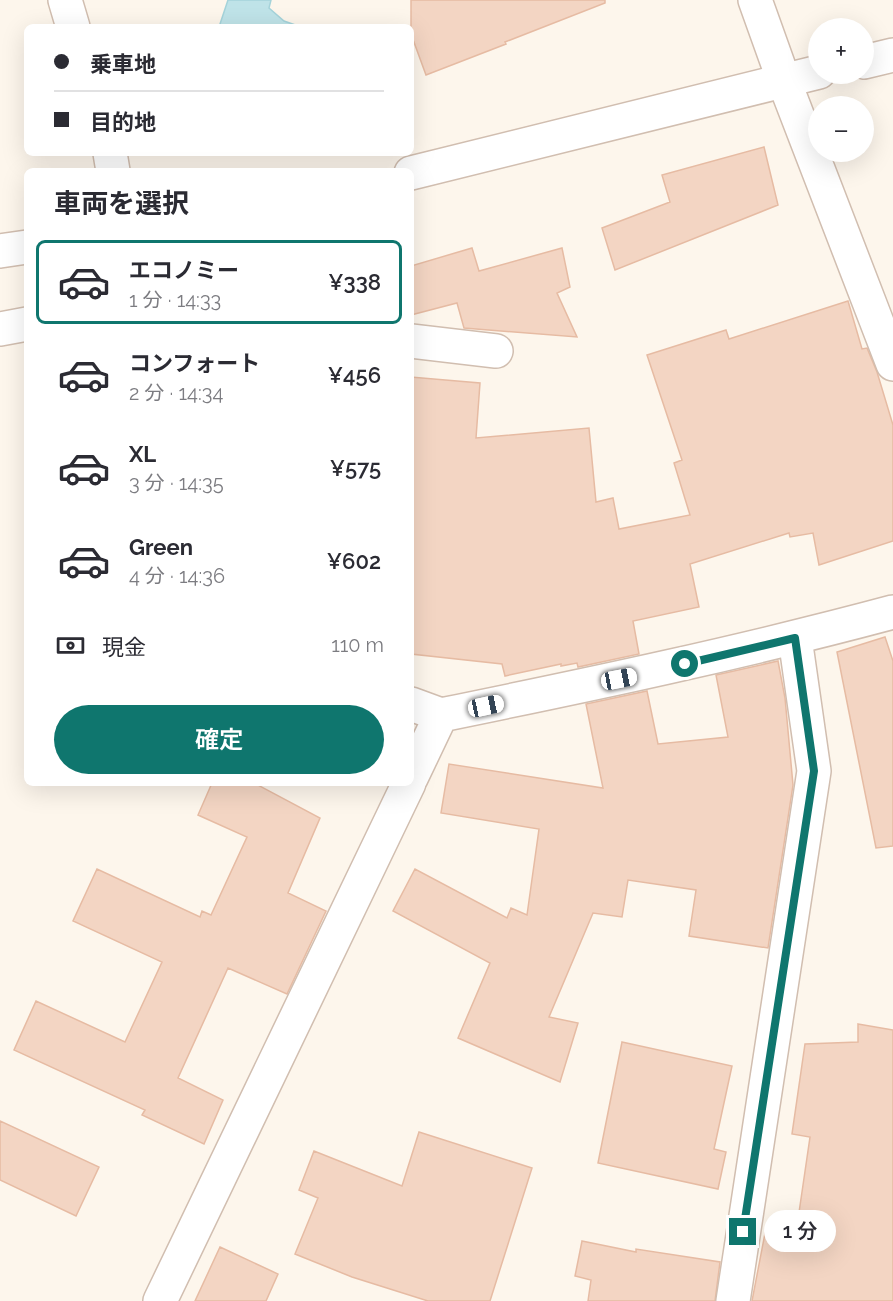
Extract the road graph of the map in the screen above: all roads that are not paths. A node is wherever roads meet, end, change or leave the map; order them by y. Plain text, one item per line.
1 (65, 0) edge
2 (755, 0) edge
3 (72, 24) edge
4 (893, 55) edge
5 (874, 60) edge
6 (808, 75) edge
7 (784, 81) junction
8 (414, 172) edge
9 (24, 248) edge
10 (0, 251) edge
11 (24, 325) edge
12 (0, 329) edge
13 (414, 341) edge
14 (496, 351) dead end
15 (893, 364) edge
16 (893, 612) edge
17 (795, 638) junction
18 (414, 705) edge
19 (441, 716) junction
20 (414, 772) edge
21 (408, 786) edge
22 (160, 1301) edge
23 (733, 1301) edge

1 - 3 street
2 - 7 street
4 - 5 street
6 - 7 street
7 - 8 street
7 - 15 street
9 - 10 street
11 - 12 street
13 - 14 street
16 - 17 street
17 - 19 street
17 - 23 street
18 - 19 street
19 - 20 street
21 - 22 street

